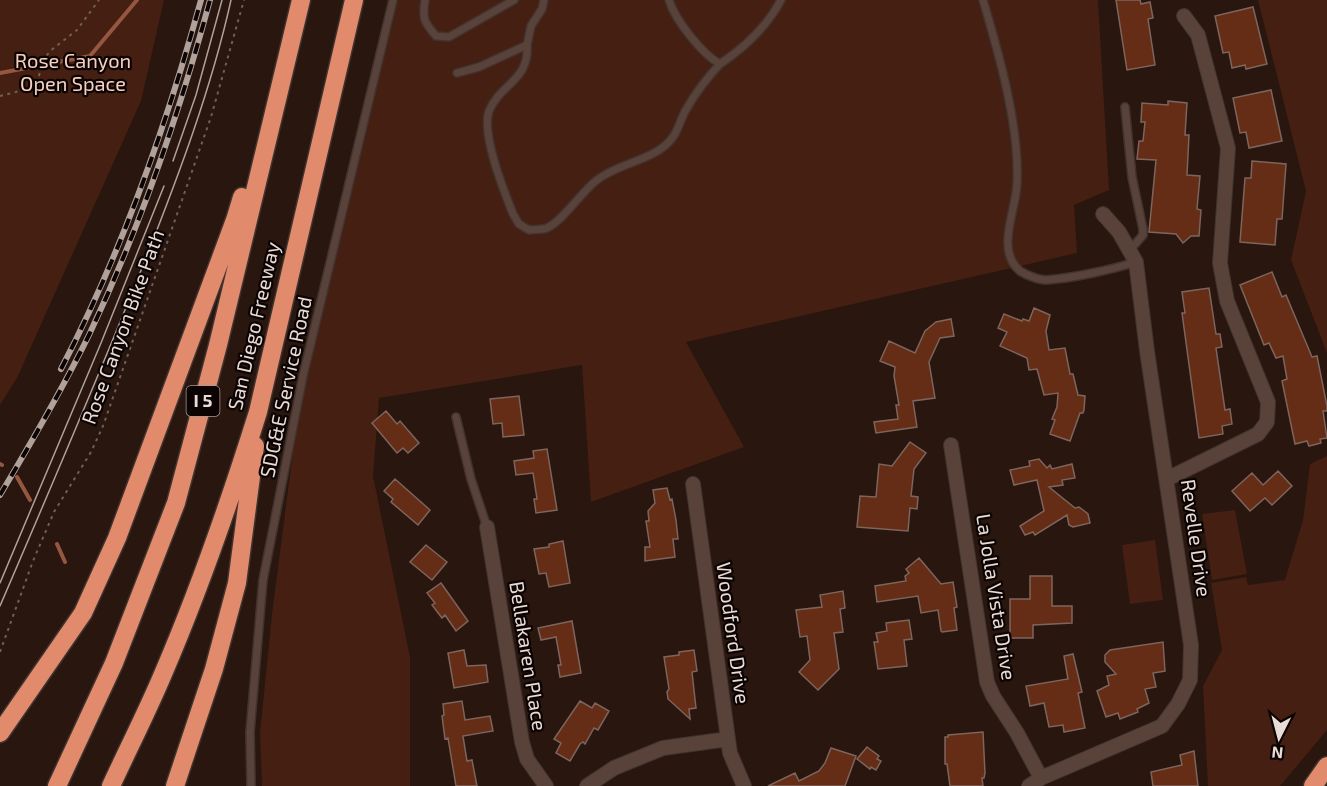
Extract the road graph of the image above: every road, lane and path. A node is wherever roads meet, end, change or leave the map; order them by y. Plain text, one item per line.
1 (99, 0) edge
2 (244, 0) edge
3 (300, 0) edge
4 (354, 0) edge
5 (393, 0) edge
6 (425, 0) edge
7 (514, 0) edge
8 (544, 0) edge
9 (669, 0) edge
10 (781, 0) edge
11 (983, 0) edge
12 (1184, 16) dead end
13 (527, 45) junction
14 (720, 64) junction
15 (457, 73) dead end
16 (0, 96) edge
17 (1125, 107) dead end
18 (1103, 214) dead end
19 (1133, 256) junction
20 (258, 412) junction
21 (456, 417) dead end
22 (951, 445) dead end
23 (1167, 479) junction
24 (693, 484) dead end
25 (487, 527) joint
26 (0, 652) edge
27 (0, 734) edge
28 (728, 739) junction
29 (1327, 766) edge
30 (1035, 782) edge
31 (1327, 782) edge
32 (57, 786) edge
33 (111, 786) edge
34 (175, 786) edge
35 (251, 786) edge
36 (546, 786) edge
37 (587, 786) edge
38 (744, 786) edge
39 (1313, 786) edge
40 (1322, 786) edge

1 - 16 path
2 - 26 path, Rose Canyon Bike Path
3 - 27 highway
3 - 32 highway, San Diego Freeway / I 5
4 - 20 highway, San Diego Freeway
5 - 35 lane, SDG&E Service Road
6 - 7 lane
8 - 13 lane
9 - 14 lane
10 - 14 lane
11 - 19 lane
12 - 23 street
13 - 14 lane
13 - 15 lane
17 - 19 lane
18 - 19 street, Revelle Drive
19 - 23 street, Revelle Drive
20 - 33 highway, San Diego Freeway
20 - 34 highway
21 - 25 lane
22 - 30 street, La Jolla Vista Drive
23 - 30 street, Revelle Drive
24 - 28 street, Woodford Drive
25 - 36 street, Bellakaren Place
28 - 37 street
28 - 38 street, Woodford Drive
29 - 39 highway
31 - 40 highway

